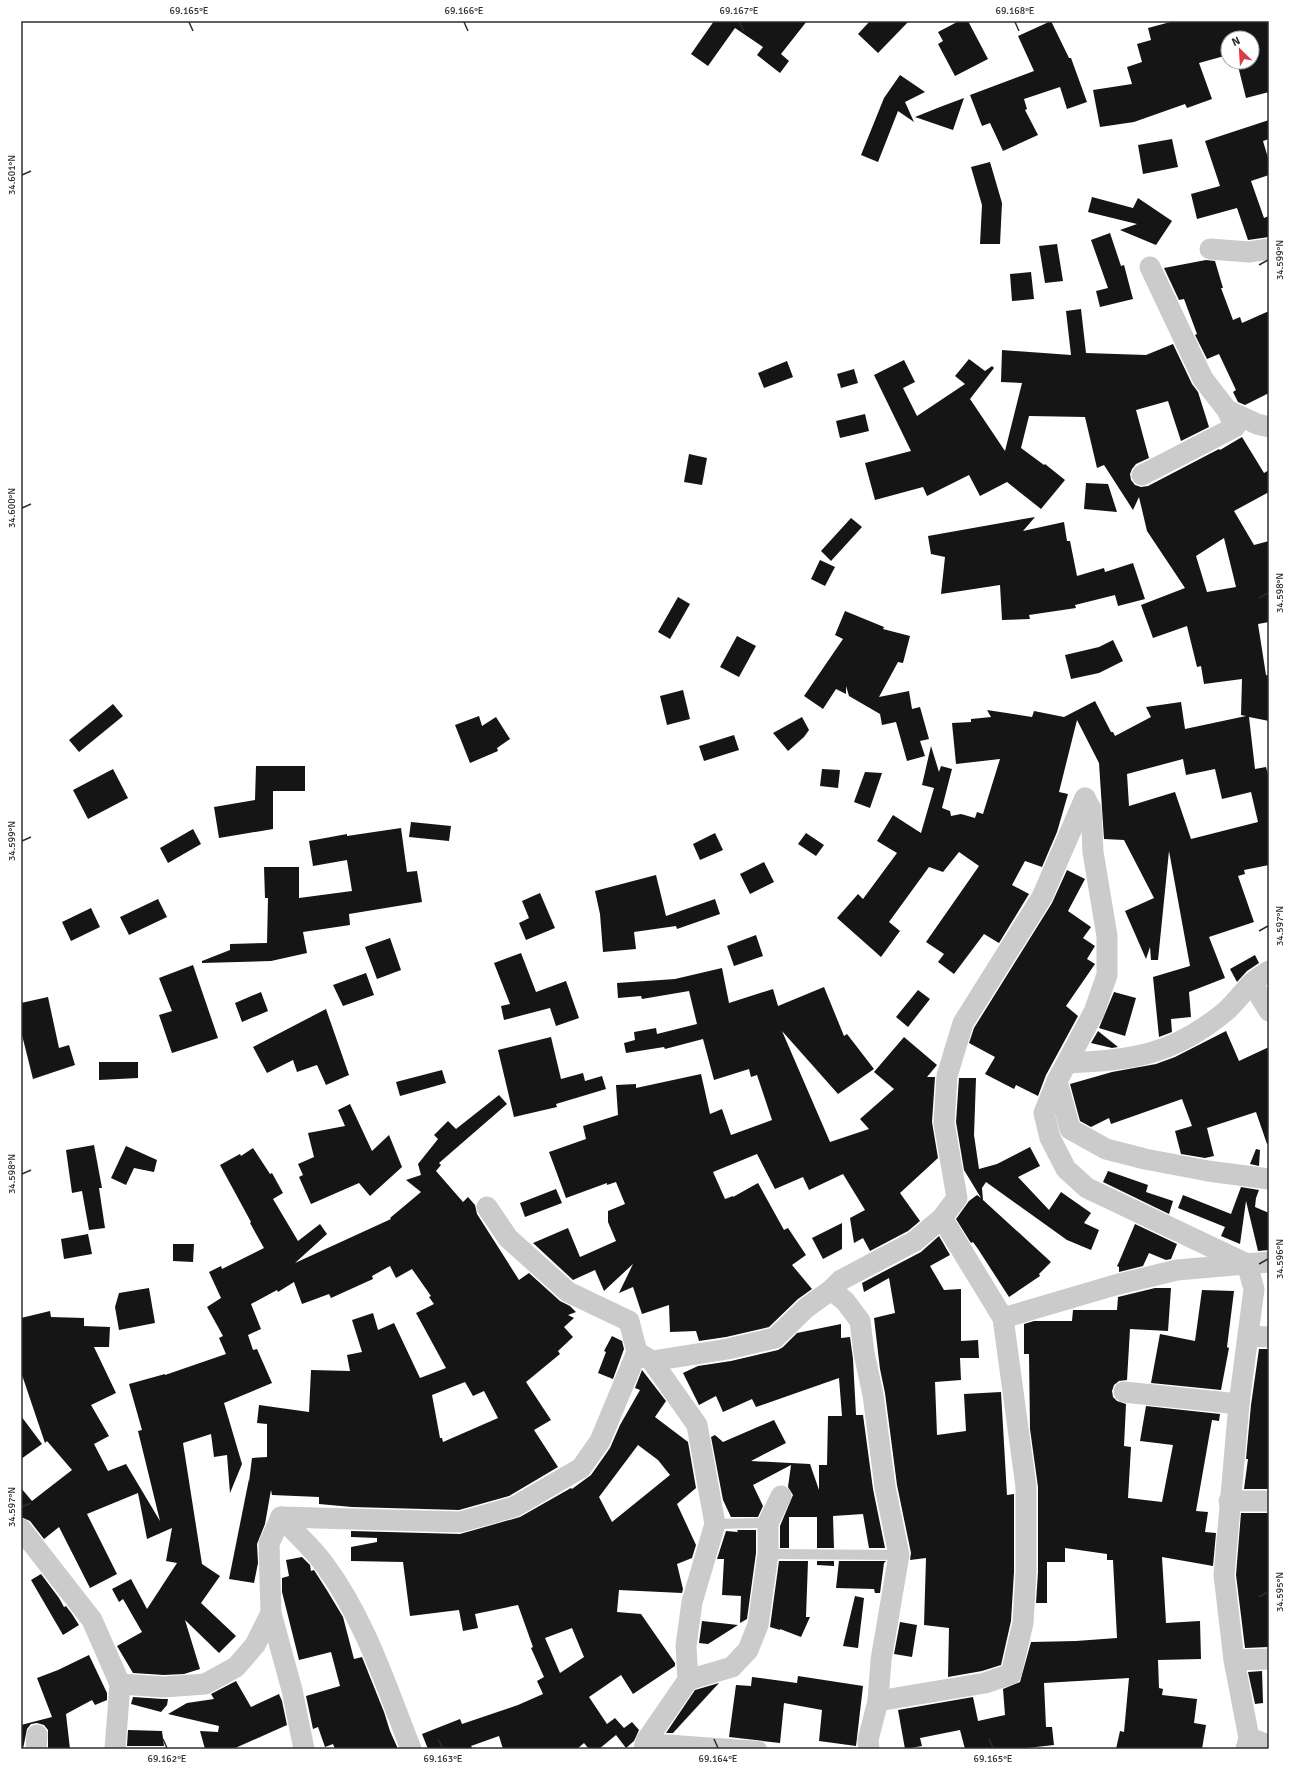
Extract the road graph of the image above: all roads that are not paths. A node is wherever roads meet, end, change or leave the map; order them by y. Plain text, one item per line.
1 (1210, 248) dead end
2 (1269, 249) edge
3 (1150, 267) dead end
4 (1227, 410) junction
5 (1269, 427) edge
6 (1142, 475) dead end
7 (1261, 977) edge
8 (1269, 1012) edge
9 (1067, 1063) junction
10 (1057, 1081) junction
11 (1269, 1179) edge
12 (487, 1207) dead end
13 (942, 1218) junction
14 (1269, 1262) edge
15 (1247, 1264) junction
16 (831, 1290) junction
17 (1003, 1318) junction
18 (1249, 1336) junction
19 (1269, 1337) edge
20 (644, 1357) junction
21 (1124, 1392) dead end
22 (1239, 1404) junction
23 (780, 1496) dead end
24 (1269, 1500) edge
25 (1229, 1502) junction
26 (281, 1517) junction
27 (768, 1523) junction
28 (715, 1524) junction
29 (21, 1528) edge
30 (768, 1554) junction
31 (899, 1555) junction
32 (271, 1613) junction
33 (1269, 1659) edge
34 (1234, 1660) junction
35 (688, 1680) junction
36 (120, 1684) junction
37 (878, 1701) junction
38 (1248, 1743) edge
39 (645, 1745) edge
40 (1269, 1745) edge
41 (115, 1749) edge
42 (304, 1749) edge
43 (411, 1749) edge
44 (759, 1749) edge
45 (870, 1749) edge

1 - 2 street
3 - 4 street
4 - 5 street
4 - 6 street
7 - 8 street
7 - 9 street
9 - 10 street
9 - 13 street
10 - 11 street
10 - 15 street
12 - 20 street
13 - 16 street
13 - 17 street
14 - 15 street
15 - 17 street
15 - 18 street
16 - 20 street
16 - 31 street
17 - 37 street
18 - 19 street
18 - 22 street
20 - 26 street
20 - 28 street
21 - 22 street
22 - 25 street
23 - 27 street
24 - 25 street
25 - 34 street
26 - 32 street
26 - 43 street
27 - 28 lane
27 - 30 street
28 - 35 street
29 - 36 street
30 - 31 lane
30 - 35 street
31 - 37 street
32 - 36 street
32 - 42 street
33 - 34 street
34 - 38 street
35 - 39 street
36 - 41 street
37 - 45 street
38 - 40 street
39 - 44 street

